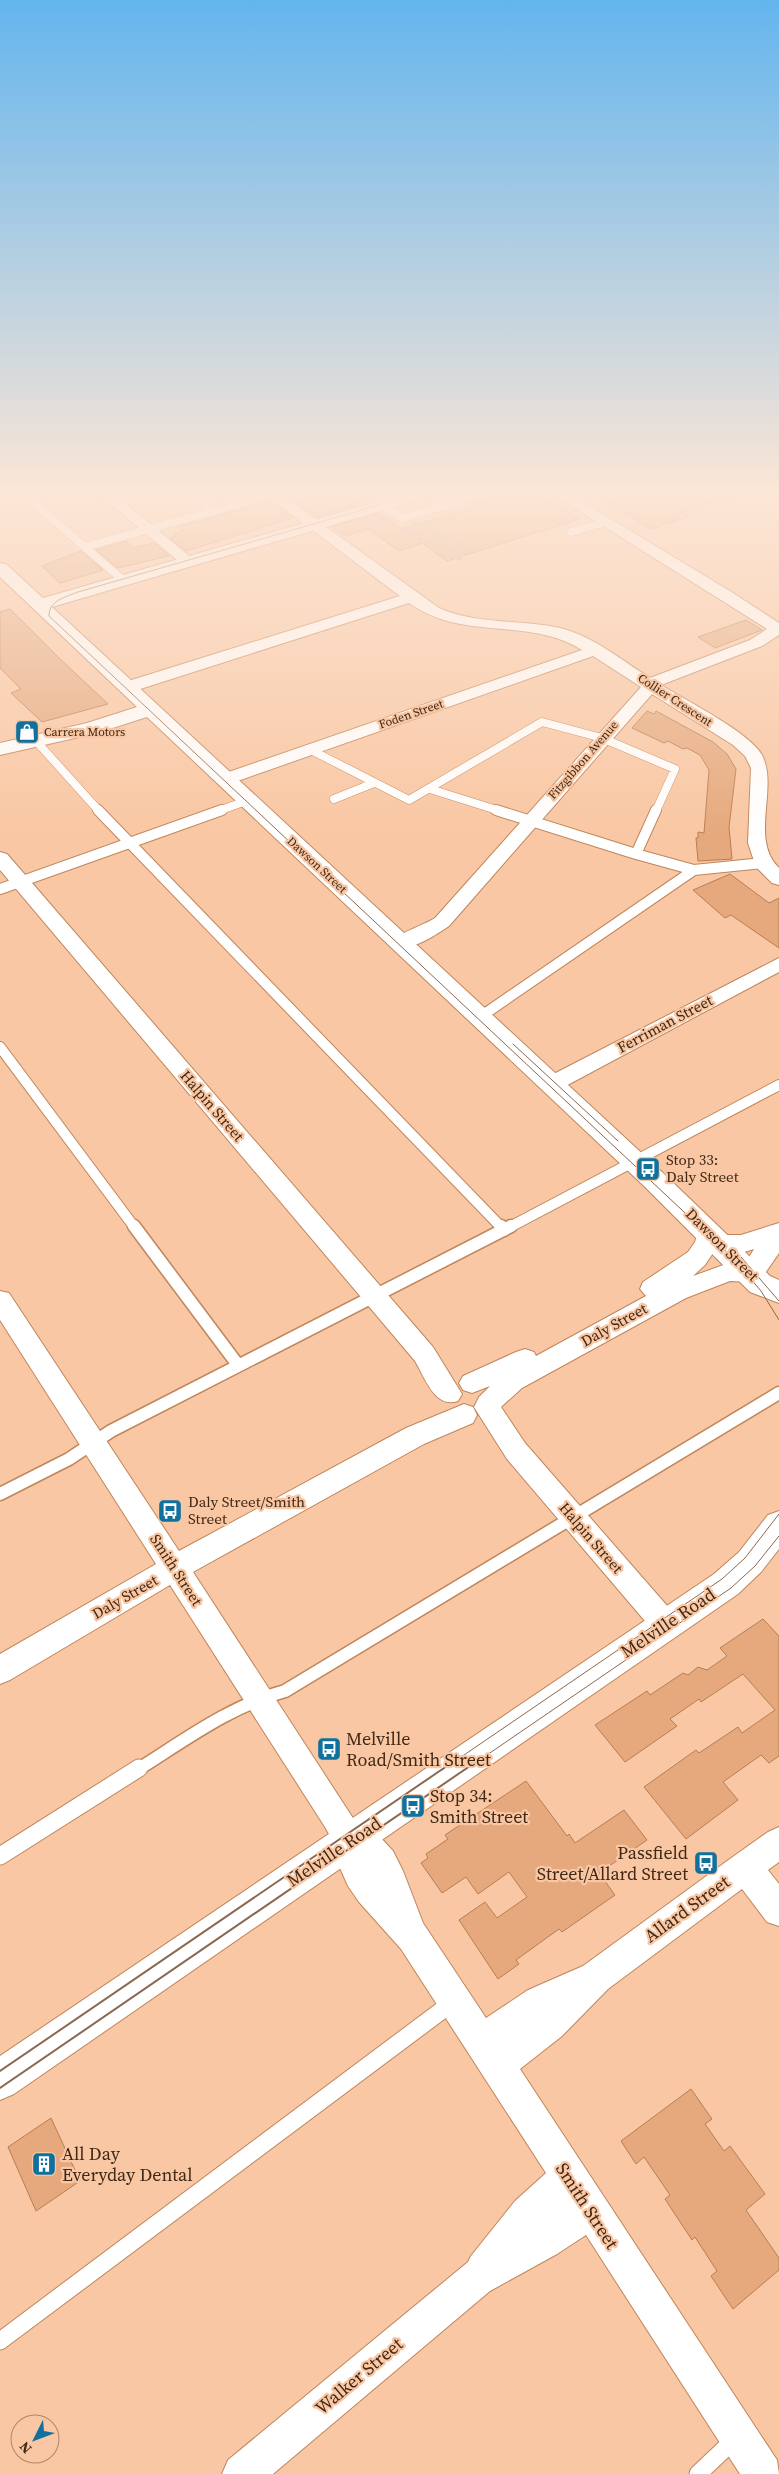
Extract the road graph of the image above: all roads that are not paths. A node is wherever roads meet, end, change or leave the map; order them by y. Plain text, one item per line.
1 (40, 605) edge
2 (384, 605) edge
3 (427, 605) edge
4 (742, 605) edge
5 (778, 630) edge
6 (596, 650) junction
7 (650, 685) junction
8 (128, 687) junction
9 (148, 706) junction
10 (602, 738) junction
11 (37, 742) junction
12 (0, 749) edge
13 (309, 750) junction
14 (0, 759) edge
15 (226, 779) junction
16 (374, 783) junction
17 (430, 789) junction
18 (334, 799) dead end
19 (249, 800) junction
20 (531, 821) junction
21 (128, 843) junction
22 (636, 854) junction
23 (0, 858) edge
24 (694, 870) junction
25 (774, 872) edge
26 (10, 885) edge
27 (406, 948) junction
28 (779, 964) edge
29 (480, 1017) junction
30 (0, 1047) edge
31 (552, 1084) junction
32 (779, 1085) edge
33 (634, 1162) junction
34 (504, 1230) junction
35 (779, 1232) edge
36 (715, 1237) junction
37 (779, 1238) edge
38 (764, 1283) edge
39 (374, 1296) junction
40 (0, 1300) edge
41 (779, 1310) edge
42 (238, 1365) junction
43 (779, 1393) edge
44 (468, 1400) junction
45 (93, 1443) junction
46 (0, 1494) edge
47 (574, 1518) junction
48 (779, 1526) edge
49 (172, 1562) junction
50 (666, 1625) junction
51 (0, 1653) edge
52 (0, 1670) edge
53 (260, 1698) junction
54 (350, 1841) junction
55 (779, 1843) edge
56 (0, 1856) edge
57 (744, 1867) junction
58 (779, 1910) edge
59 (455, 2000) junction
60 (489, 2053) junction
61 (0, 2080) edge
62 (568, 2178) junction
63 (590, 2211) junction
64 (477, 2278) junction
65 (0, 2341) edge
66 (738, 2436) junction
67 (242, 2474) edge
68 (698, 2474) edge
69 (763, 2474) edge

1 - 8 main road, Dawson Street
2 - 8 street
3 - 6 street, Collier Crescent
4 - 5 street
5 - 7 street, Fitzgibbon Avenue
6 - 7 street, Collier Crescent
6 - 13 street, Foden Street
7 - 10 street, Fitzgibbon Avenue
7 - 25 street, Collier Crescent
8 - 9 main road, Dawson Street
9 - 11 main road
9 - 15 main road, Dawson Street
10 - 17 lane
10 - 20 street, Fitzgibbon Avenue
10 - 22 lane
11 - 12 main road
11 - 14 main road
11 - 21 lane
13 - 15 street, Foden Street
13 - 16 lane
15 - 19 main road, Dawson Street
16 - 17 lane
16 - 18 lane
17 - 20 lane
19 - 21 lane
19 - 27 main road, Dawson Street
20 - 22 lane
20 - 27 street, Fitzgibbon Avenue
21 - 26 lane
21 - 34 lane
22 - 24 lane
23 - 26 street, Halpin Street
24 - 25 lane
24 - 29 lane
26 - 39 street, Halpin Street
27 - 29 main road, Dawson Street
28 - 31 street, Ferriman Street
29 - 31 main road, Dawson Street
30 - 42 lane
31 - 33 main road, Dawson Street
32 - 33 lane
33 - 34 lane
33 - 36 main road, Dawson Street
34 - 39 lane
35 - 36 street
36 - 38 main road, Dawson Street
36 - 44 street, Daly Street
37 - 38 street
38 - 41 main road
38 - 44 street, Daly Street
39 - 42 lane
39 - 44 street, Halpin Street
40 - 45 street, Smith Street
42 - 45 lane
43 - 47 lane
44 - 47 street, Halpin Street
44 - 49 street, Daly Street
45 - 46 lane
45 - 49 street, Smith Street
47 - 50 street, Halpin Street
47 - 53 lane
48 - 50 main road, Melville Road
49 - 51 street, Daly Street
49 - 52 street, Daly Street
49 - 53 street, Smith Street
50 - 54 main road, Melville Road
53 - 54 street, Smith Street
53 - 56 lane
54 - 59 street, Smith Street
54 - 61 main road, Melville Road
55 - 57 street, Allard Street
57 - 58 street
57 - 60 street, Allard Street
59 - 60 street, Smith Street
59 - 65 lane
60 - 62 street, Smith Street
62 - 63 street, Smith Street
62 - 64 street, Walker Street
63 - 64 street, Walker Street
63 - 66 street, Smith Street
64 - 67 street, Walker Street
66 - 68 lane
66 - 69 street, Smith Street

